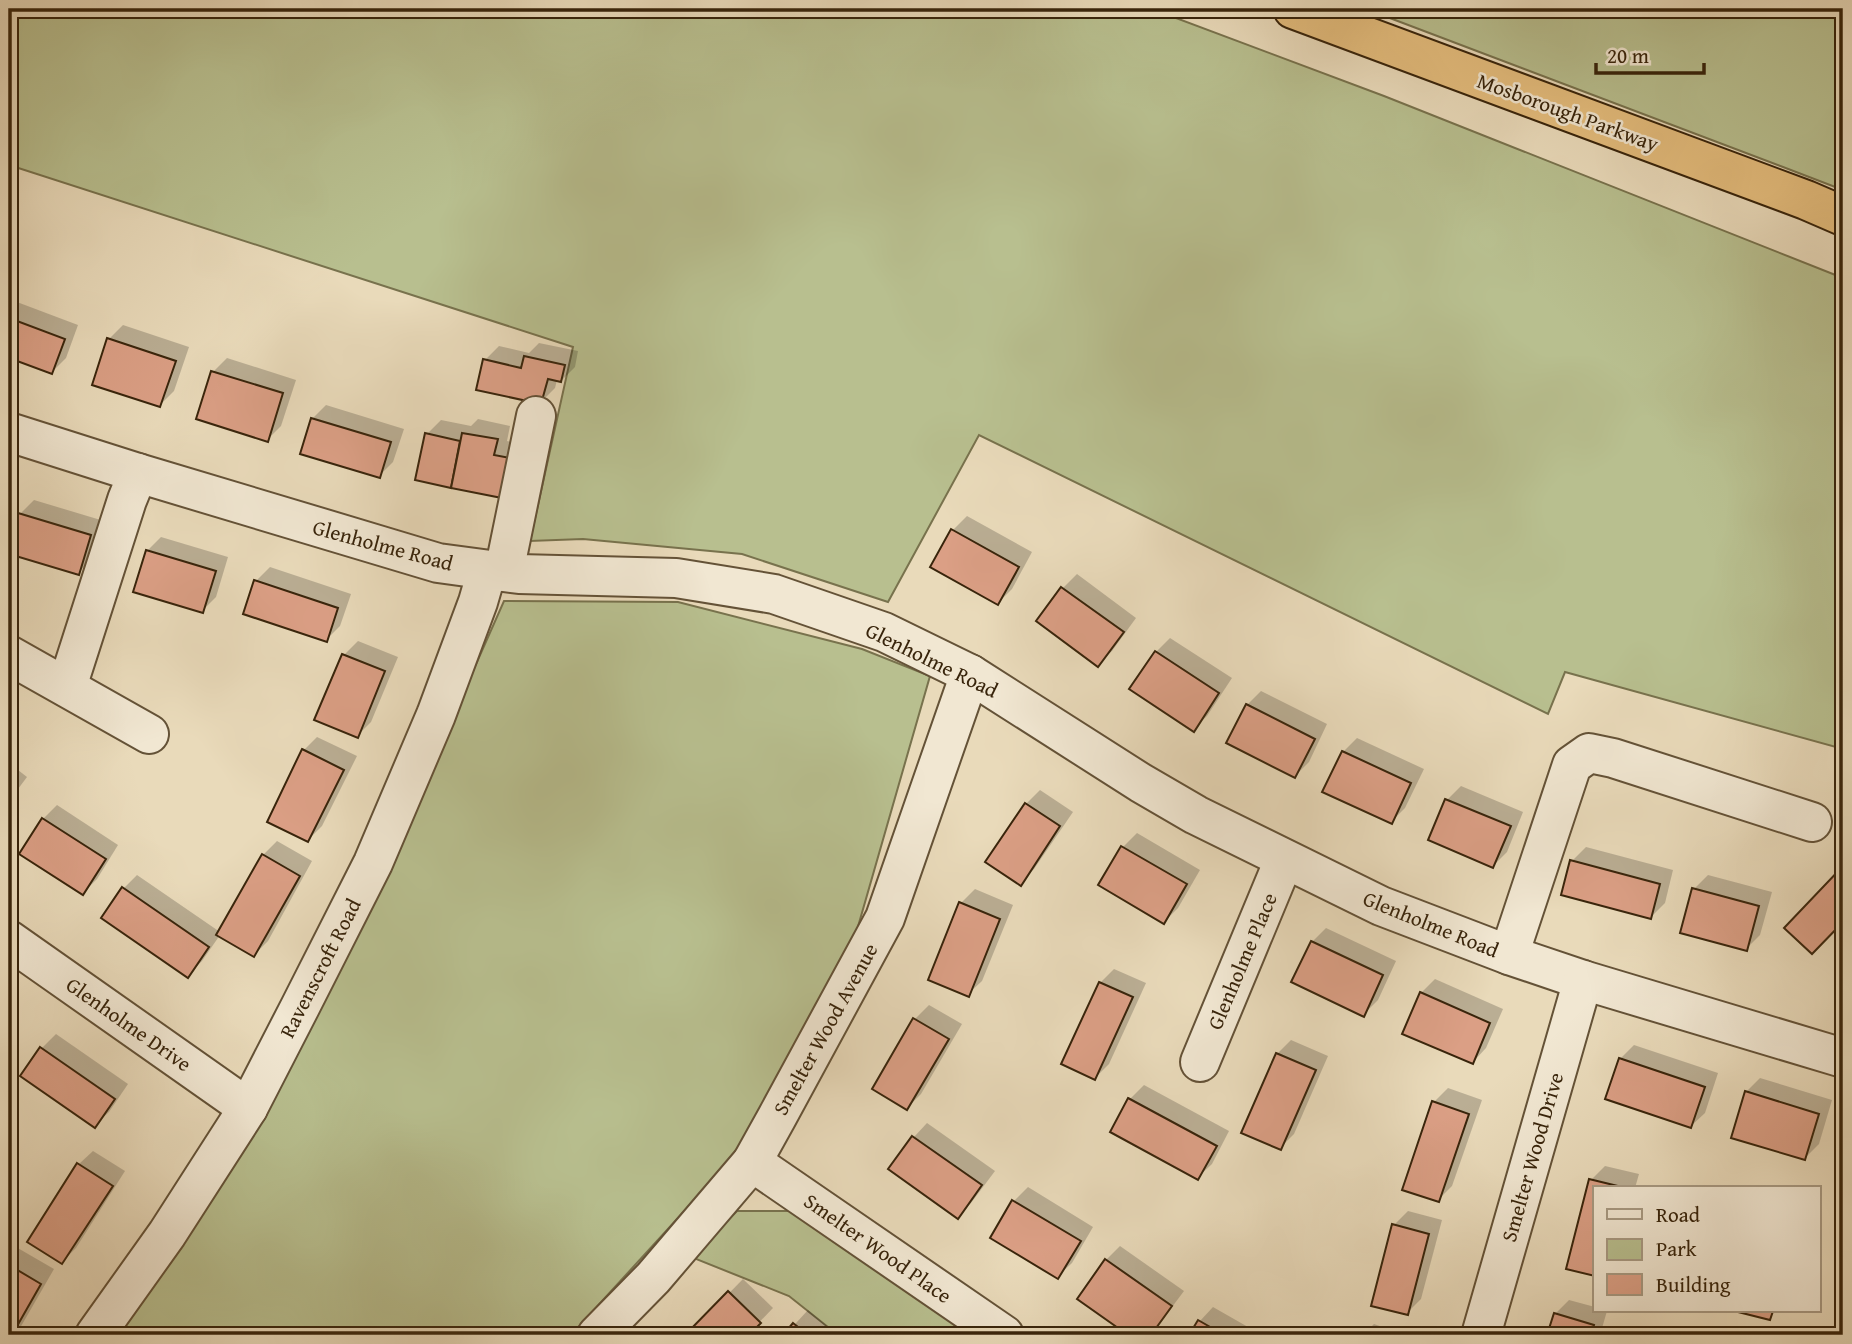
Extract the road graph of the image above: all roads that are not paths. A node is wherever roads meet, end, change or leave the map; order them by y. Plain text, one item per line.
1 (1293, 9) edge
2 (1843, 216) edge
3 (536, 416) dead end
4 (9, 432) edge
5 (138, 473) junction
6 (496, 572) junction
7 (9, 655) edge
8 (970, 674) junction
9 (67, 687) junction
10 (149, 734) dead end
11 (1812, 822) dead end
12 (1284, 860) junction
13 (9, 940) edge
14 (1509, 955) junction
15 (1583, 980) junction
16 (1843, 1058) edge
17 (1200, 1062) dead end
18 (248, 1108) junction
19 (752, 1162) junction
20 (95, 1335) edge
21 (597, 1335) edge
22 (1004, 1335) edge
23 (1481, 1335) edge

1 - 2 highway, Mosborough Parkway
3 - 6 street, Ravenscroft Road
4 - 5 street, Glenholme Road
5 - 6 street, Glenholme Road
5 - 9 street
6 - 8 street, Glenholme Road
6 - 18 street, Ravenscroft Road
7 - 9 street
8 - 12 street, Glenholme Road
8 - 19 street, Smelter Wood Avenue
9 - 10 street
11 - 14 street
12 - 14 street, Glenholme Road
12 - 17 street, Glenholme Place
13 - 18 street, Glenholme Drive
14 - 15 street, Glenholme Road
15 - 16 street, Glenholme Road
15 - 23 street, Smelter Wood Drive
18 - 20 street, Ravenscroft Road
19 - 21 street, Smelter Wood Avenue
19 - 22 street, Smelter Wood Place

